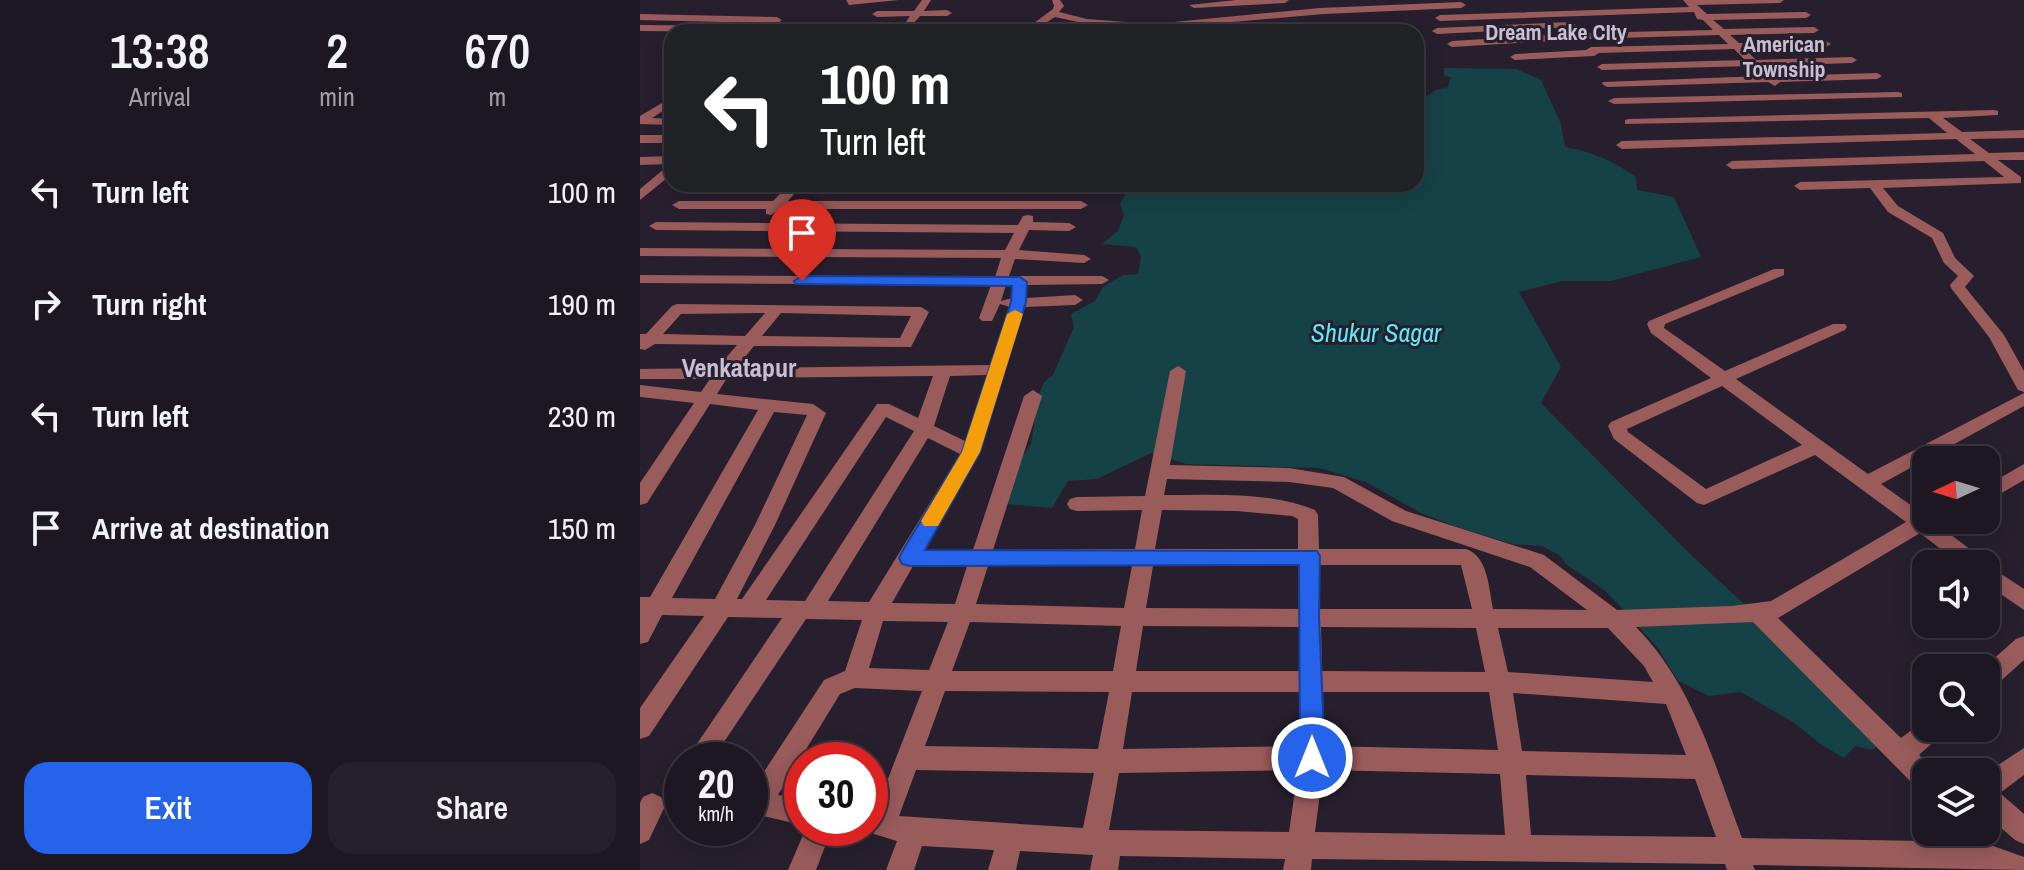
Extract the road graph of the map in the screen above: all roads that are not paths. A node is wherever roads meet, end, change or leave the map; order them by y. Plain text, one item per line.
1 (895, 0) edge
2 (927, 0) edge
3 (1056, 0) edge
4 (1285, 0) edge
5 (1323, 0) edge
6 (1780, 0) edge
7 (1258, 1) edge
8 (849, 2) edge
9 (1227, 2) edge
10 (1456, 2) edge
11 (1552, 2) edge
12 (1471, 4) dead end
13 (1194, 5) dead end
14 (1304, 6) dead end
15 (672, 7) dead end
16 (1696, 7) edge
17 (1320, 12) junction
18 (919, 13) junction
19 (947, 13) dead end
20 (1562, 13) junction
21 (877, 14) dead end
22 (1054, 14) junction
23 (1290, 15) junction
24 (1806, 15) dead end
25 (640, 17) edge
26 (704, 17) junction
27 (1440, 18) dead end
28 (694, 24) edge
29 (772, 24) edge
30 (908, 24) edge
31 (1033, 24) edge
32 (1101, 24) edge
33 (1278, 24) edge
34 (1302, 24) edge
35 (1328, 24) edge
36 (1570, 24) junction
37 (640, 28) edge
38 (664, 28) edge
39 (1814, 30) dead end
40 (1437, 31) dead end
41 (1722, 32) junction
42 (1581, 37) junction
43 (1452, 44) dead end
44 (1826, 44) dead end
45 (1737, 46) junction
46 (1591, 50) junction
47 (1515, 57) dead end
48 (1852, 60) dead end
49 (1753, 62) junction
50 (1676, 64) junction
51 (1602, 67) dead end
52 (1877, 76) dead end
53 (1771, 79) junction
54 (1691, 81) junction
55 (1607, 84) dead end
56 (1898, 95) dead end
57 (1790, 98) junction
58 (1706, 99) junction
59 (1614, 101) dead end
60 (664, 106) edge
61 (1994, 113) dead end
62 (1932, 115) junction
63 (1812, 118) junction
64 (640, 121) edge
65 (1726, 121) junction
66 (664, 122) edge
67 (1629, 122) dead end
68 (2024, 134) edge
69 (1960, 136) junction
70 (640, 139) edge
71 (664, 139) edge
72 (1833, 139) junction
73 (1745, 142) junction
74 (1622, 145) dead end
75 (2024, 156) edge
76 (1987, 157) junction
77 (664, 160) edge
78 (640, 161) edge
79 (1857, 162) junction
80 (1763, 164) junction
81 (1732, 165) dead end
82 (664, 174) edge
83 (2020, 180) edge
84 (1877, 184) junction
85 (1800, 186) dead end
86 (789, 192) edge
87 (1036, 192) edge
88 (641, 194) edge
89 (693, 195) dead end
90 (679, 205) junction
91 (776, 205) junction
92 (1081, 205) dead end
93 (1033, 206) junction
94 (656, 226) junction
95 (757, 227) junction
96 (1069, 227) dead end
97 (1024, 228) junction
98 (640, 242) edge
99 (640, 252) edge
100 (733, 253) junction
101 (1010, 254) junction
102 (1084, 259) dead end
103 (1779, 272) dead end
104 (640, 279) edge
105 (710, 279) junction
106 (1102, 280) dead end
107 (1000, 282) junction
108 (1020, 282) junction
109 (1075, 300) dead end
110 (1019, 302) junction
111 (777, 308) junction
112 (883, 311) junction
113 (1839, 327) dead end
114 (751, 340) junction
115 (863, 342) junction
116 (643, 343) edge
117 (995, 370) junction
118 (1178, 371) dead end
119 (943, 372) junction
120 (722, 373) junction
121 (640, 374) edge
122 (1723, 378) junction
123 (2024, 386) edge
124 (640, 391) edge
125 (1033, 396) dead end
126 (707, 399) junction
127 (2024, 399) edge
128 (769, 405) junction
129 (923, 431) junction
130 (1817, 446) junction
131 (971, 452) junction
132 (1162, 457) junction
133 (2024, 471) edge
134 (1867, 483) junction
135 (2000, 486) edge
136 (640, 498) edge
137 (1077, 504) dead end
138 (1153, 504) junction
139 (1912, 511) edge
140 (1914, 534) edge
141 (1943, 534) edge
142 (1960, 550) edge
143 (1310, 556) junction
144 (1144, 557) junction
145 (910, 558) junction
146 (980, 558) junction
147 (2000, 583) edge
148 (2024, 601) edge
149 (648, 606) edge
150 (721, 609) junction
151 (747, 610) junction
152 (805, 611) junction
153 (875, 612) junction
154 (1757, 612) junction
155 (962, 614) junction
156 (1133, 617) junction
157 (1308, 617) junction
158 (1483, 619) junction
159 (1613, 619) junction
160 (640, 635) edge
161 (2024, 646) edge
162 (2000, 667) edge
163 (854, 678) junction
164 (937, 681) junction
165 (1499, 682) junction
166 (1122, 683) junction
167 (1312, 683) junction
168 (1674, 694) junction
169 (640, 728) edge
170 (711, 742) edge
171 (1915, 742) edge
172 (1901, 754) junction
173 (908, 758) junction
174 (1312, 758) junction
175 (2024, 760) edge
176 (1108, 761) junction
177 (1512, 763) junction
178 (1912, 765) edge
179 (1703, 767) junction
180 (2000, 778) edge
181 (768, 783) edge
182 (888, 801) edge
183 (652, 806) dead end
184 (2000, 810) edge
185 (888, 826) edge
186 (640, 831) edge
187 (2024, 831) edge
188 (913, 832) junction
189 (1010, 839) junction
190 (1102, 842) junction
191 (812, 846) edge
192 (1519, 846) junction
193 (1299, 858) edge
194 (1737, 860) edge
195 (1946, 863) edge
196 (802, 870) edge
197 (900, 870) edge
198 (1002, 870) edge
199 (1104, 870) edge
200 (2022, 870) edge

1 - 8 street
2 - 18 street
3 - 22 street
4 - 7 street
5 - 17 street
6 - 16 street
7 - 9 street
7 - 14 street
9 - 13 street
10 - 12 street
10 - 17 street
11 - 20 street
15 - 26 street
16 - 20 street
16 - 24 street
16 - 36 street
16 - 41 street
17 - 23 street
17 - 35 street
18 - 19 street
18 - 21 street
18 - 30 street
20 - 27 street
20 - 36 street
22 - 31 street
22 - 32 street
23 - 33 street
23 - 34 street
25 - 26 street
26 - 28 street
26 - 29 street
36 - 40 street
36 - 42 street
37 - 38 street
39 - 41 street
41 - 42 street
41 - 45 street
42 - 43 street
42 - 46 street
44 - 45 street
45 - 46 street
45 - 49 street
46 - 47 street
48 - 49 street
49 - 50 street
49 - 53 street
50 - 51 street
50 - 54 street
52 - 53 street
53 - 54 street
53 - 57 street
54 - 55 street
54 - 58 street
56 - 57 street
57 - 58 street
57 - 63 street
58 - 59 street
60 - 64 street
61 - 62 street
62 - 63 street
62 - 69 street
63 - 65 street
63 - 72 street
64 - 66 street
65 - 67 street
65 - 73 street
68 - 69 street
69 - 72 street
69 - 76 street
70 - 71 street
72 - 73 street
72 - 79 street
73 - 74 street
73 - 80 street
75 - 76 street
76 - 79 street
76 - 83 street
77 - 78 street
79 - 80 street
79 - 84 street
80 - 81 street
82 - 88 street
83 - 84 street
84 - 85 street
84 - 123 street
86 - 91 street
87 - 93 street
89 - 90 street
90 - 91 street
90 - 94 street
91 - 93 street
91 - 95 street
92 - 93 street
93 - 97 street
94 - 95 street
94 - 98 street
95 - 97 street
95 - 100 street
96 - 97 street
97 - 101 street
99 - 100 street
100 - 101 street
100 - 105 street
101 - 102 street
101 - 107 street
103 - 122 street
104 - 105 street
105 - 107 street
106 - 108 street
107 - 108 street
107 - 110 street
108 - 110 street
109 - 110 street
110 - 117 street
111 - 112 street
111 - 114 street
111 - 116 street
112 - 115 street
112 - 115 street
113 - 122 street
114 - 115 street
114 - 116 street
114 - 120 street
117 - 119 street
117 - 131 street
118 - 132 street
119 - 120 street
119 - 129 street
120 - 121 street
120 - 126 street
122 - 130 street
122 - 130 street
124 - 126 street
125 - 146 street
126 - 128 street
126 - 136 street
127 - 134 street
128 - 149 street
128 - 150 street
129 - 131 street
129 - 151 street
129 - 152 street
130 - 134 street
131 - 145 street
132 - 138 street
132 - 159 street
133 - 135 street
134 - 139 street
137 - 138 street
138 - 143 street
138 - 144 street
140 - 154 street
141 - 142 street
143 - 144 street
143 - 157 street
143 - 158 street
144 - 146 street
144 - 156 street
145 - 146 street
145 - 153 street
146 - 155 street
147 - 148 street
149 - 150 street
149 - 160 street
150 - 151 street
150 - 169 street
151 - 152 street
152 - 153 street
152 - 170 street
153 - 155 street
153 - 163 street
154 - 159 street
154 - 172 street
155 - 156 street
155 - 164 street
156 - 157 street
156 - 166 street
157 - 158 street
157 - 167 street
158 - 159 street
158 - 165 street
159 - 168 street
161 - 162 street
163 - 164 street
163 - 181 street
164 - 166 street
164 - 173 street
165 - 167 street
165 - 168 street
165 - 177 street
166 - 167 street
166 - 176 street
167 - 174 street
168 - 179 street
171 - 172 street
172 - 178 street
173 - 176 street
173 - 182 street
174 - 176 street
174 - 177 street
174 - 193 street
175 - 180 street
176 - 190 street
177 - 179 street
177 - 192 street
179 - 194 street
183 - 186 street
184 - 187 street
185 - 188 street
188 - 189 street
188 - 197 street
189 - 190 street
189 - 198 street
190 - 193 street
190 - 199 street
191 - 196 street
192 - 193 street
192 - 194 street
194 - 195 street
195 - 200 street

